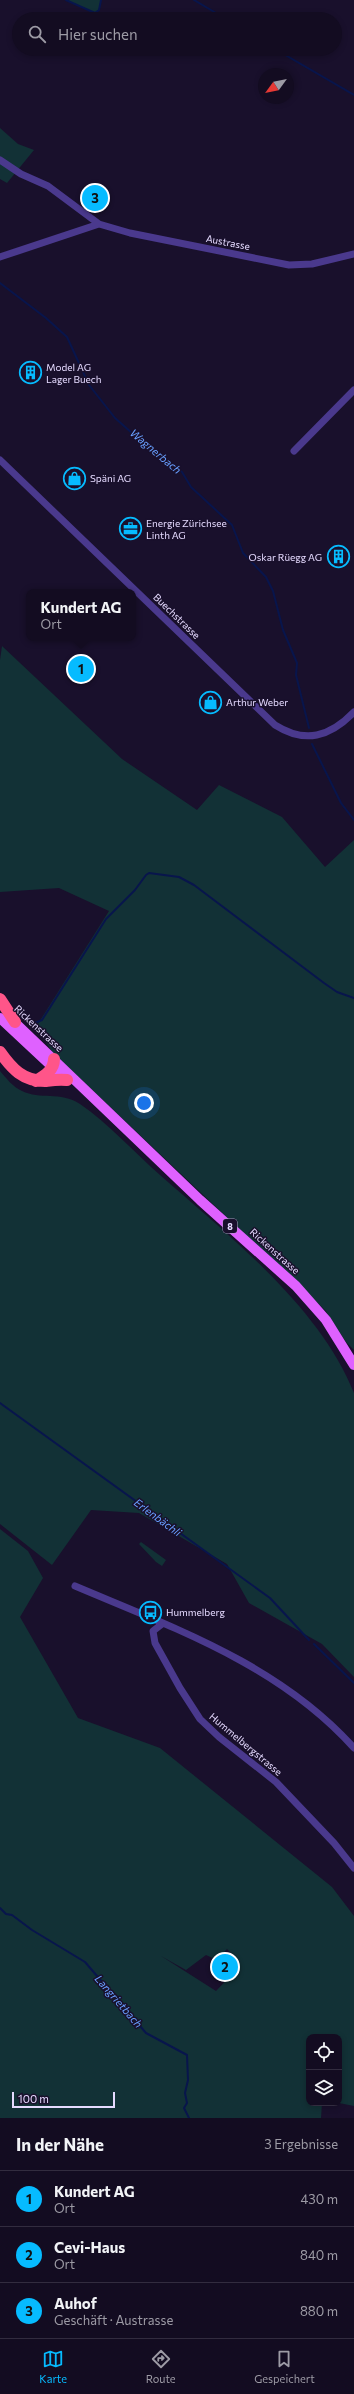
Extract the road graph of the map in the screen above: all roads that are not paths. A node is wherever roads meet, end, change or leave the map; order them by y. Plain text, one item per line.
1 (0, 160) edge
2 (99, 224) junction
3 (354, 254) edge
4 (0, 257) edge
5 (354, 390) edge
6 (294, 451) dead end
7 (0, 460) edge
8 (134, 589) edge
9 (136, 591) edge
10 (354, 712) edge
11 (0, 999) edge
12 (0, 1008) edge
13 (0, 1018) edge
14 (15, 1022) junction
15 (0, 1052) edge
16 (54, 1063) junction
17 (67, 1080) junction
18 (36, 1081) junction
19 (165, 1167) junction
20 (354, 1365) edge
21 (75, 1586) dead end
22 (162, 1624) junction
23 (354, 1748) edge
24 (354, 1868) edge

1 - 2 street, Austrasse
2 - 3 street, Austrasse
2 - 4 street
5 - 6 street
7 - 8 street, Buechstrasse
9 - 10 street, Buechstrasse
11 - 14 highway
12 - 14 main road, Rickenstrasse / 8
13 - 16 main road, Rickenstrasse / 8
14 - 16 main road, Rickenstrasse / 8
15 - 18 highway
16 - 17 main road, Rickenstrasse / 8
16 - 18 highway
16 - 19 main road, Rickenstrasse / 8
17 - 18 highway
17 - 19 main road, Rickenstrasse / 8
19 - 20 main road, Rickenstrasse / 8
21 - 22 street
22 - 23 street
22 - 24 street, Hummelbergstrasse

